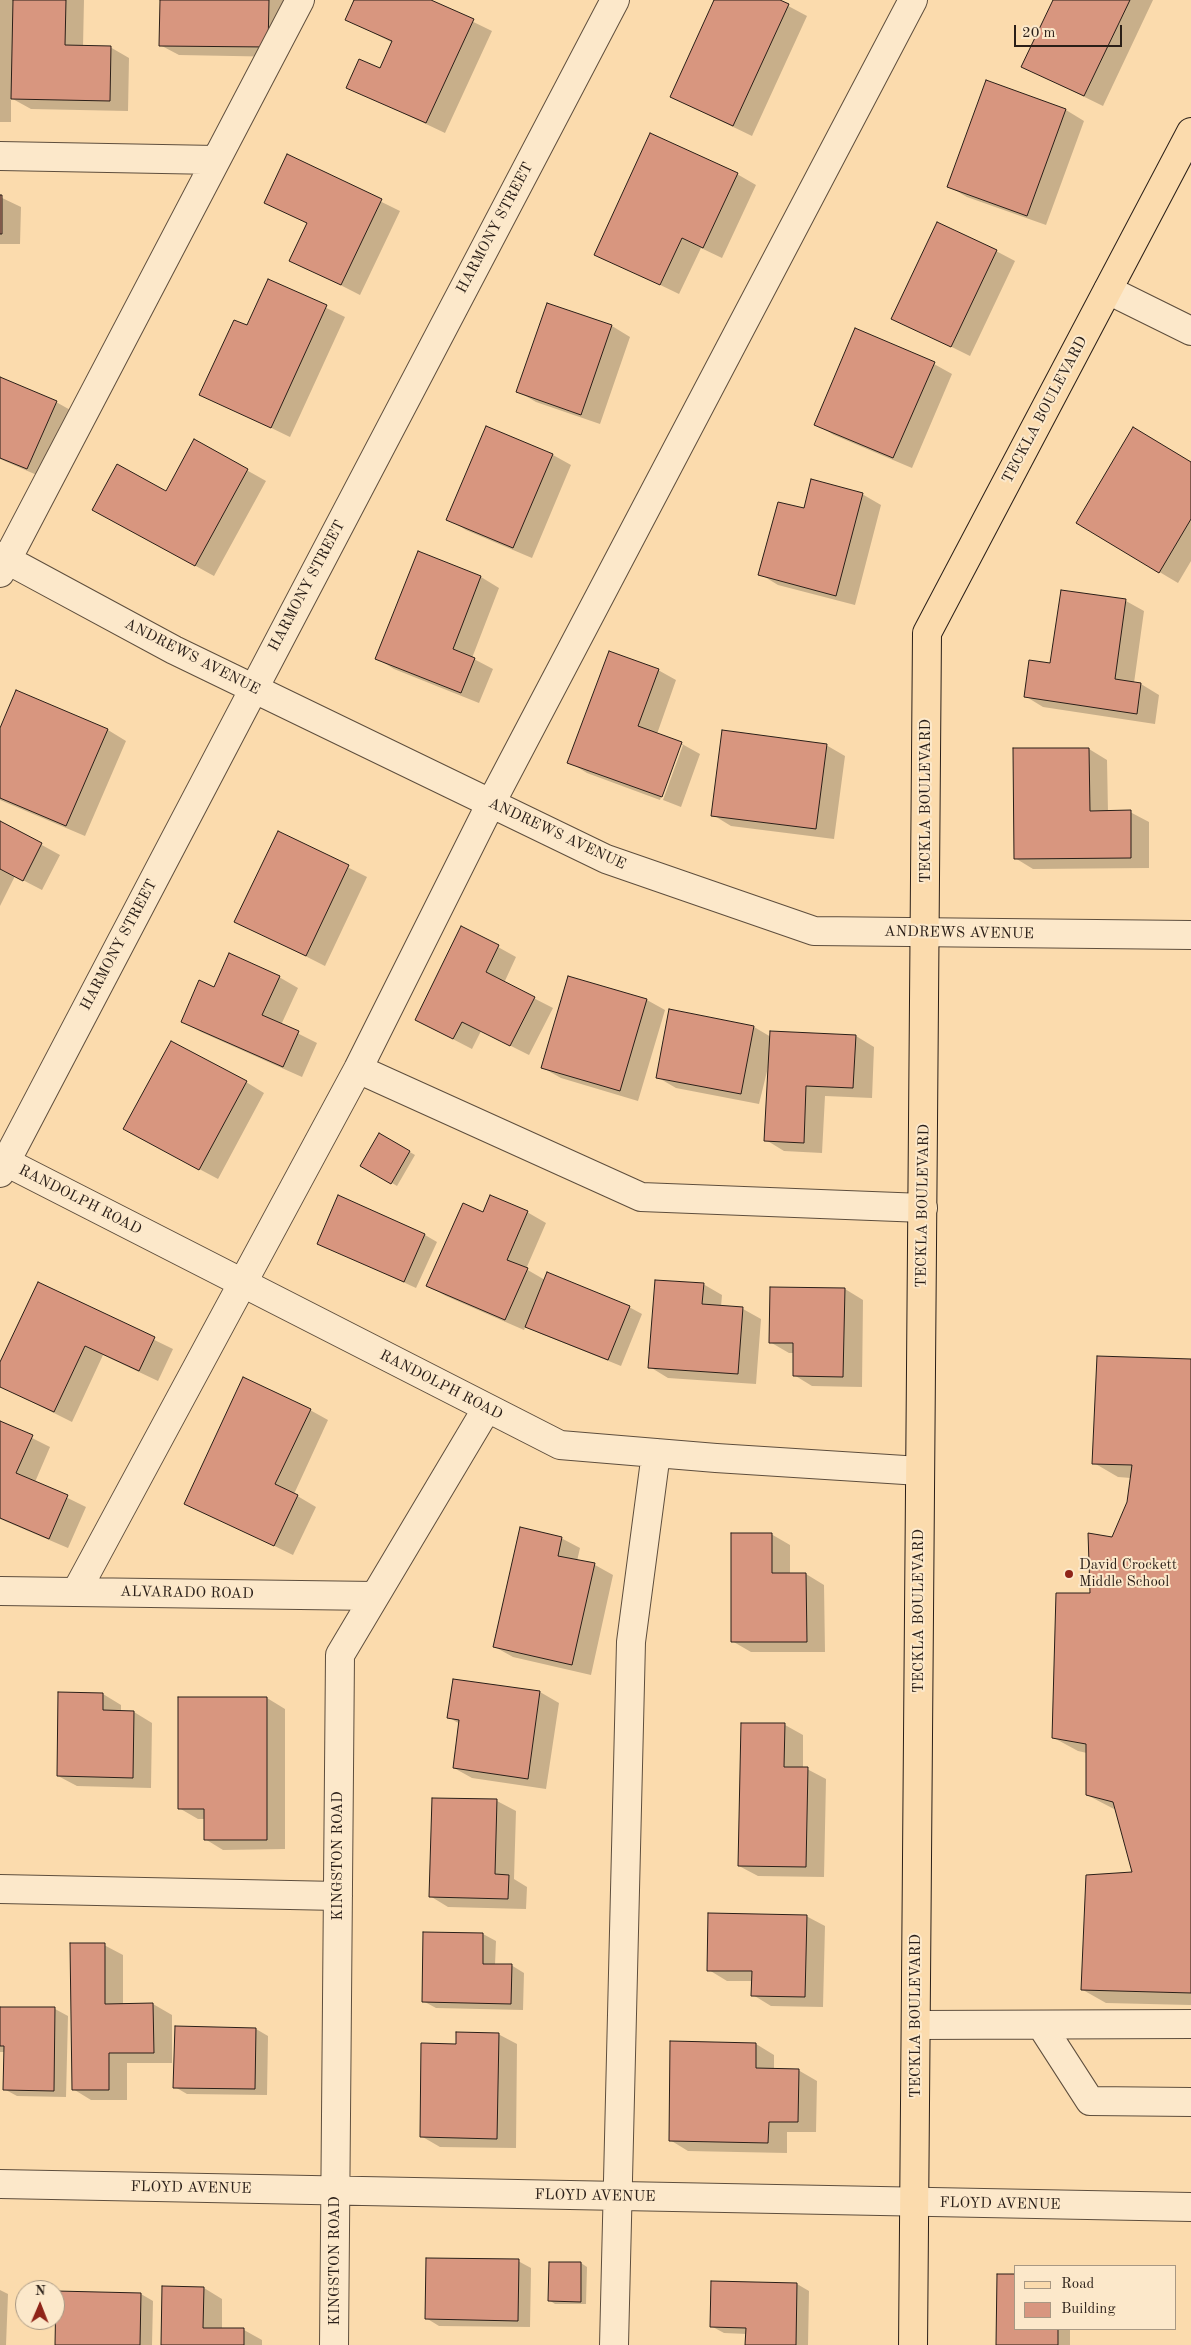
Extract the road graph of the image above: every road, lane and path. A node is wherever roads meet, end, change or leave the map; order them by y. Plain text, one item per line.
1 (300, 0) edge
2 (615, 0) edge
3 (913, 0) edge
4 (1191, 132) edge
5 (0, 156) edge
6 (216, 160) junction
7 (1108, 290) junction
8 (1191, 331) edge
9 (2, 563) edge
10 (254, 688) junction
11 (491, 804) junction
12 (925, 932) junction
13 (1191, 936) edge
14 (358, 1069) junction
15 (2, 1165) edge
16 (923, 1208) junction
17 (242, 1283) junction
18 (487, 1408) junction
19 (656, 1453) junction
20 (920, 1471) junction
21 (0, 1591) edge
22 (76, 1592) junction
23 (375, 1596) junction
24 (0, 1889) edge
25 (338, 1896) junction
26 (1191, 2024) edge
27 (916, 2025) junction
28 (1041, 2025) junction
29 (1191, 2102) edge
30 (0, 2184) edge
31 (336, 2191) junction
32 (616, 2196) junction
33 (915, 2202) junction
34 (1191, 2207) edge
35 (334, 2345) edge
36 (614, 2345) edge
37 (913, 2345) edge

1 - 6 street
2 - 10 street, HARMONY STREET
3 - 11 street
4 - 7 main road, TECKLA BOULEVARD
5 - 6 street
6 - 9 street
7 - 8 street
7 - 12 main road, TECKLA BOULEVARD
9 - 10 street, ANDREWS AVENUE
10 - 11 street, ANDREWS AVENUE
10 - 15 street, HARMONY STREET
11 - 12 street, ANDREWS AVENUE
11 - 14 street
12 - 13 street, ANDREWS AVENUE
12 - 16 main road, TECKLA BOULEVARD
14 - 16 street
14 - 17 street
15 - 17 street, RANDOLPH ROAD
16 - 20 main road, TECKLA BOULEVARD
17 - 18 street, RANDOLPH ROAD
17 - 22 street
18 - 19 street, RANDOLPH ROAD
18 - 23 street, KINGSTON ROAD
19 - 20 street, RANDOLPH ROAD
19 - 32 street
20 - 27 main road, TECKLA BOULEVARD
21 - 22 street, ALVARADO ROAD
22 - 23 street, ALVARADO ROAD
23 - 25 street, KINGSTON ROAD
24 - 25 street
25 - 31 street, KINGSTON ROAD
26 - 28 street
27 - 28 street
27 - 33 main road, TECKLA BOULEVARD
28 - 29 street
30 - 31 street, FLOYD AVENUE
31 - 32 street, FLOYD AVENUE
31 - 35 street, KINGSTON ROAD
32 - 33 street, FLOYD AVENUE
32 - 36 street
33 - 34 street, FLOYD AVENUE
33 - 37 main road, TECKLA BOULEVARD

